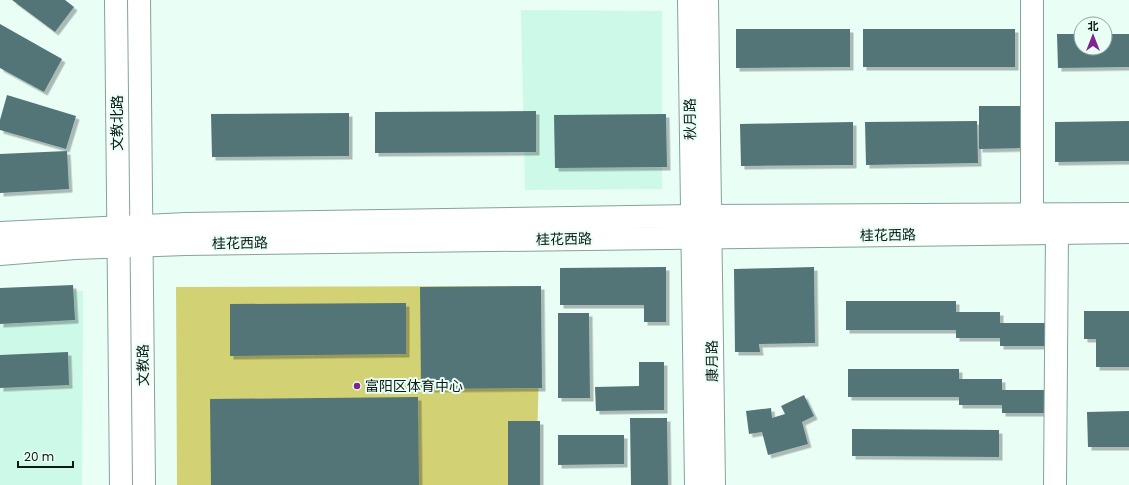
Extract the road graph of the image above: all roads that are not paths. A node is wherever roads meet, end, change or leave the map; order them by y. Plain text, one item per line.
1 (116, 0) edge
2 (139, 0) edge
3 (688, 0) edge
4 (707, 0) edge
5 (1032, 0) edge
6 (1032, 214) junction
7 (1129, 214) edge
8 (701, 227) junction
9 (1129, 232) edge
10 (0, 233) edge
11 (1057, 233) junction
12 (142, 235) junction
13 (118, 236) junction
14 (0, 254) edge
15 (121, 485) edge
16 (144, 485) edge
17 (696, 485) edge
18 (714, 485) edge
19 (1055, 485) edge

1 - 13 street, 文教北路
2 - 12 street, 文教北路
3 - 8 street, 秋月路
4 - 8 street, 秋月路
5 - 6 street
6 - 7 street, 桂花西路
6 - 8 street, 桂花西路
8 - 11 street, 桂花西路
8 - 12 street, 桂花西路
8 - 17 street, 康月路
8 - 18 street, 康月路
9 - 11 street, 桂花西路
10 - 13 street, 桂花西路
11 - 19 street
12 - 13 street, 桂花西路
12 - 16 street, 文教路
13 - 14 street, 桂花西路
13 - 15 street, 文教路

